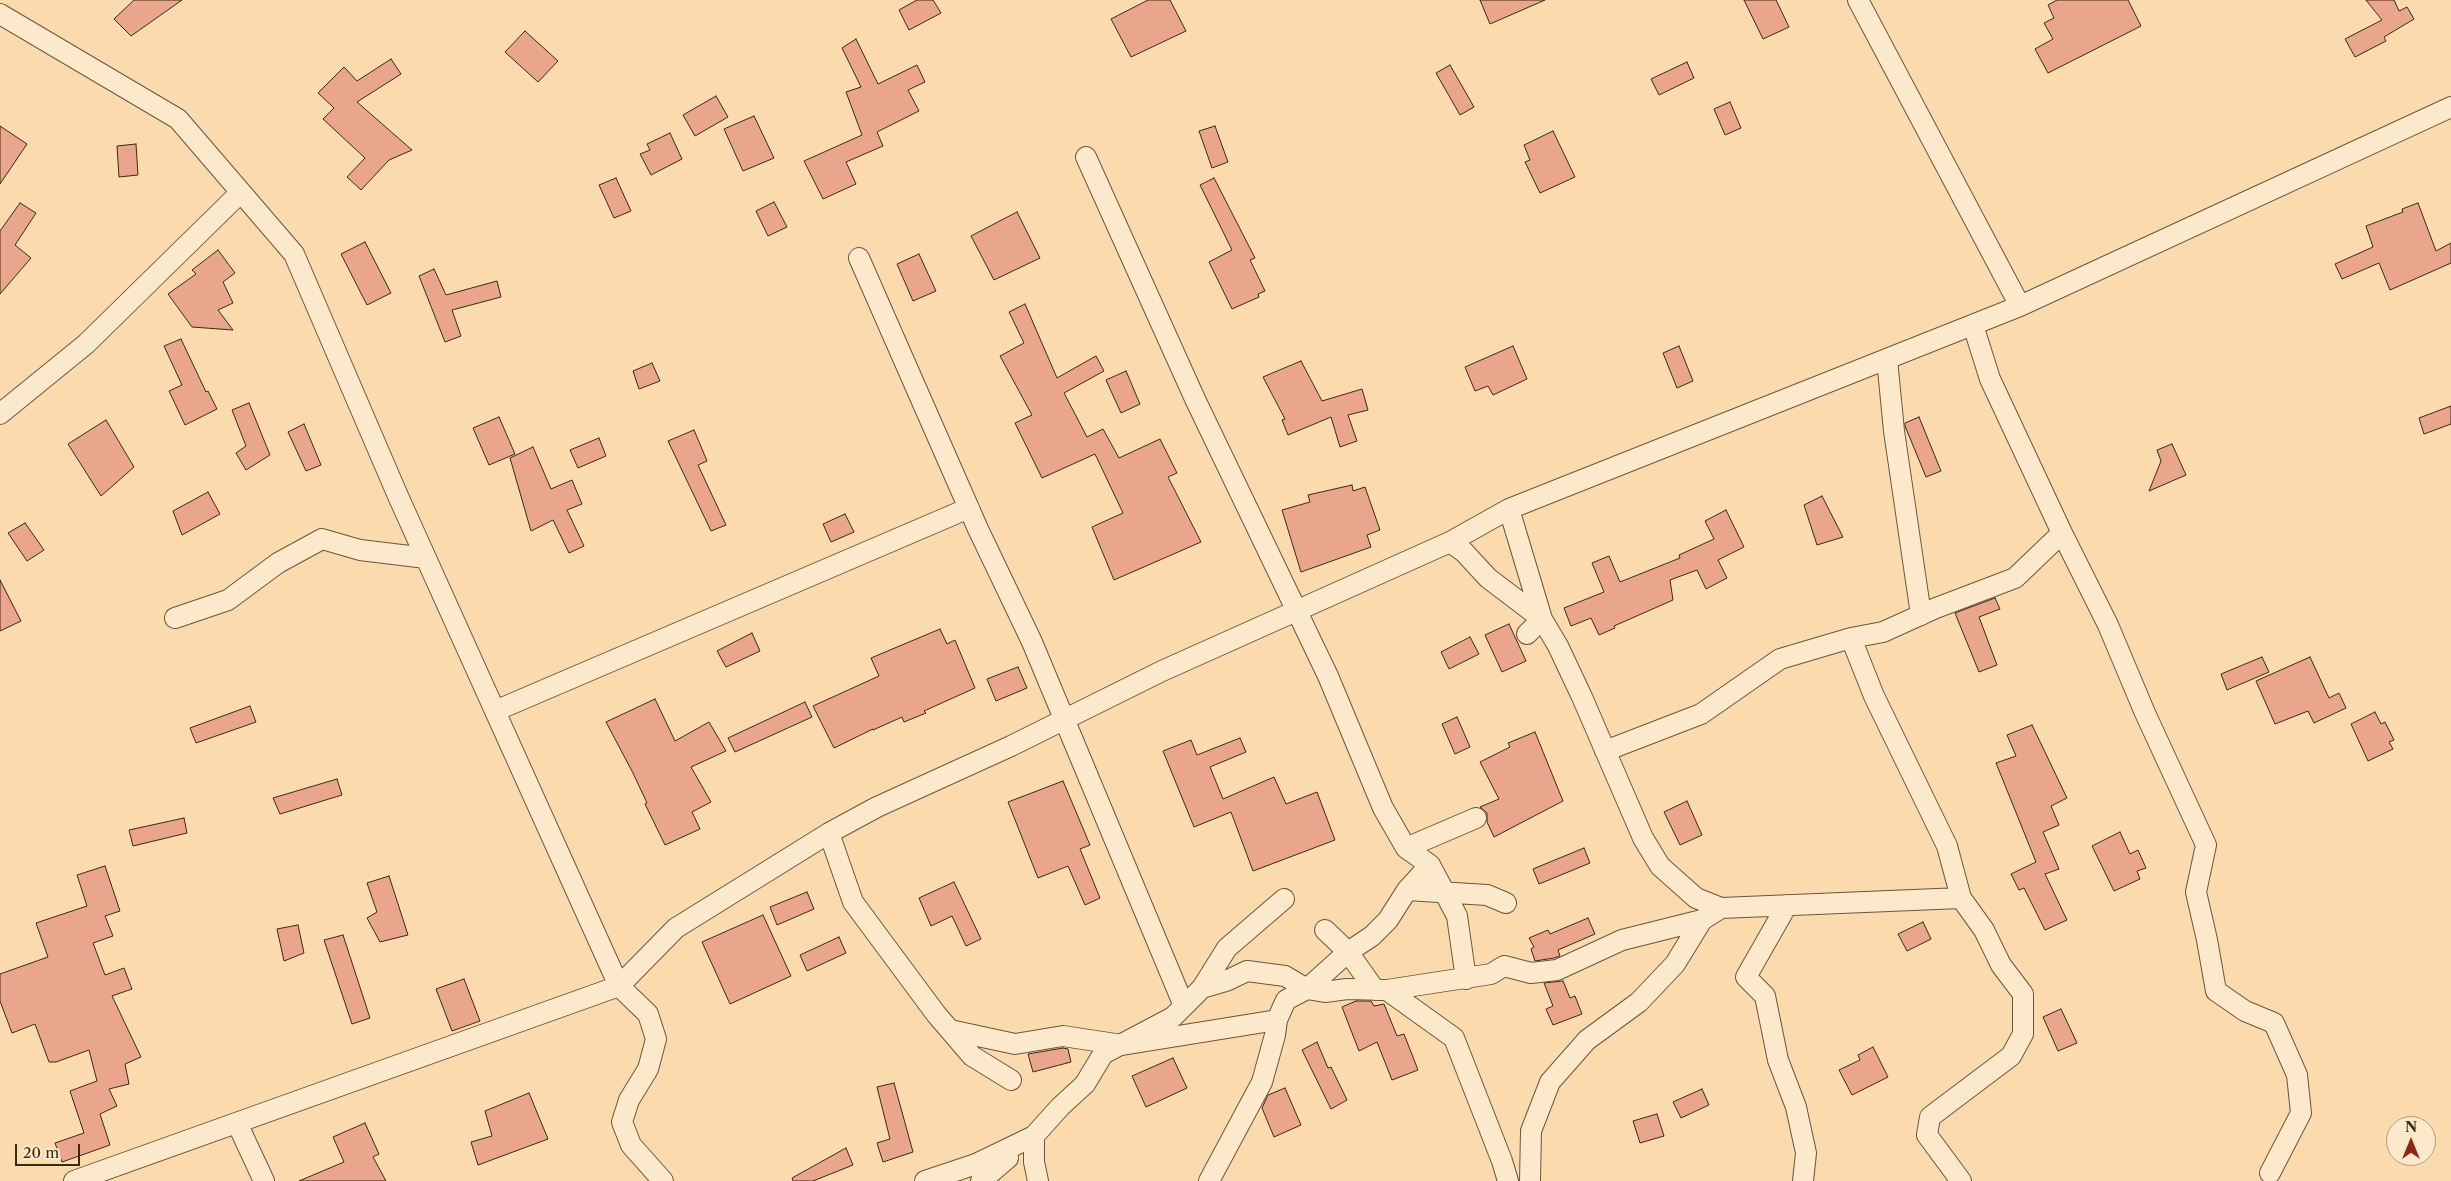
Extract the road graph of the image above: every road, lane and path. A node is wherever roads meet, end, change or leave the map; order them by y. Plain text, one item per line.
1 (1858, 0) edge
2 (0, 14) edge
3 (2451, 107) edge
4 (1086, 157) dead end
5 (240, 193) junction
6 (859, 258) dead end
7 (2020, 306) junction
8 (1973, 325) junction
9 (1887, 359) junction
10 (0, 414) edge
11 (969, 508) junction
12 (1509, 508) junction
13 (2062, 533) junction
14 (1450, 542) junction
15 (426, 558) junction
16 (1297, 610) junction
17 (1921, 615) junction
18 (175, 618) dead end
19 (1542, 619) junction
20 (1527, 634) dead end
21 (1851, 638) junction
22 (496, 711) junction
23 (1064, 720) junction
24 (1605, 751) junction
25 (1476, 818) dead end
26 (828, 833) junction
27 (1406, 848) junction
28 (1430, 865) junction
29 (1407, 890) junction
30 (1444, 890) junction
31 (1961, 898) junction
32 (1284, 899) dead end
33 (1506, 903) dead end
34 (1786, 905) junction
35 (1721, 908) junction
36 (1702, 920) junction
37 (1325, 930) dead end
38 (1229, 946) junction
39 (1348, 952) junction
40 (1247, 971) junction
41 (1466, 979) junction
42 (619, 986) junction
43 (1202, 988) junction
44 (1307, 989) junction
45 (1381, 990) junction
46 (1184, 1006) junction
47 (1277, 1020) junction
48 (950, 1030) junction
49 (1122, 1045) junction
50 (1011, 1080) dead end
51 (237, 1123) junction
52 (1034, 1136) junction
53 (2270, 1173) dead end
54 (74, 1181) edge
55 (264, 1181) edge
56 (663, 1181) edge
57 (925, 1181) edge
58 (981, 1181) edge
59 (1038, 1181) edge
60 (1209, 1181) edge
61 (1508, 1181) edge
62 (1530, 1181) edge
63 (1803, 1181) edge
64 (1961, 1181) edge

1 - 7 street
2 - 5 street
3 - 7 street
4 - 16 street
5 - 10 street
5 - 15 street
6 - 11 street
7 - 8 street
8 - 9 street
8 - 13 street
9 - 12 street
9 - 17 street
11 - 22 street
11 - 23 street
12 - 14 street
12 - 19 street
13 - 17 street
13 - 53 street
14 - 16 street
14 - 19 street
15 - 18 street
15 - 22 street
16 - 23 street
16 - 27 street
17 - 21 street
19 - 20 street
19 - 24 street
21 - 24 street
21 - 31 street
22 - 42 street
23 - 26 street
23 - 46 street
24 - 35 street
25 - 27 street
26 - 42 street
26 - 48 street
27 - 28 street
28 - 29 street
28 - 30 street
29 - 30 street
29 - 39 street
30 - 33 street
30 - 41 street
31 - 34 street
31 - 64 street
32 - 38 street
34 - 35 street
34 - 63 street
35 - 36 street
36 - 41 street
36 - 62 street
37 - 39 street
38 - 40 street
38 - 43 street
39 - 44 street
39 - 45 street
40 - 43 street
40 - 44 street
41 - 45 street
42 - 51 street
42 - 56 street
43 - 46 street
44 - 45 street
44 - 47 street
45 - 61 street
46 - 49 street
47 - 49 street
47 - 60 street
48 - 49 street
48 - 50 street
49 - 52 street
51 - 54 street
51 - 55 street
52 - 57 street
52 - 58 street
52 - 59 street

